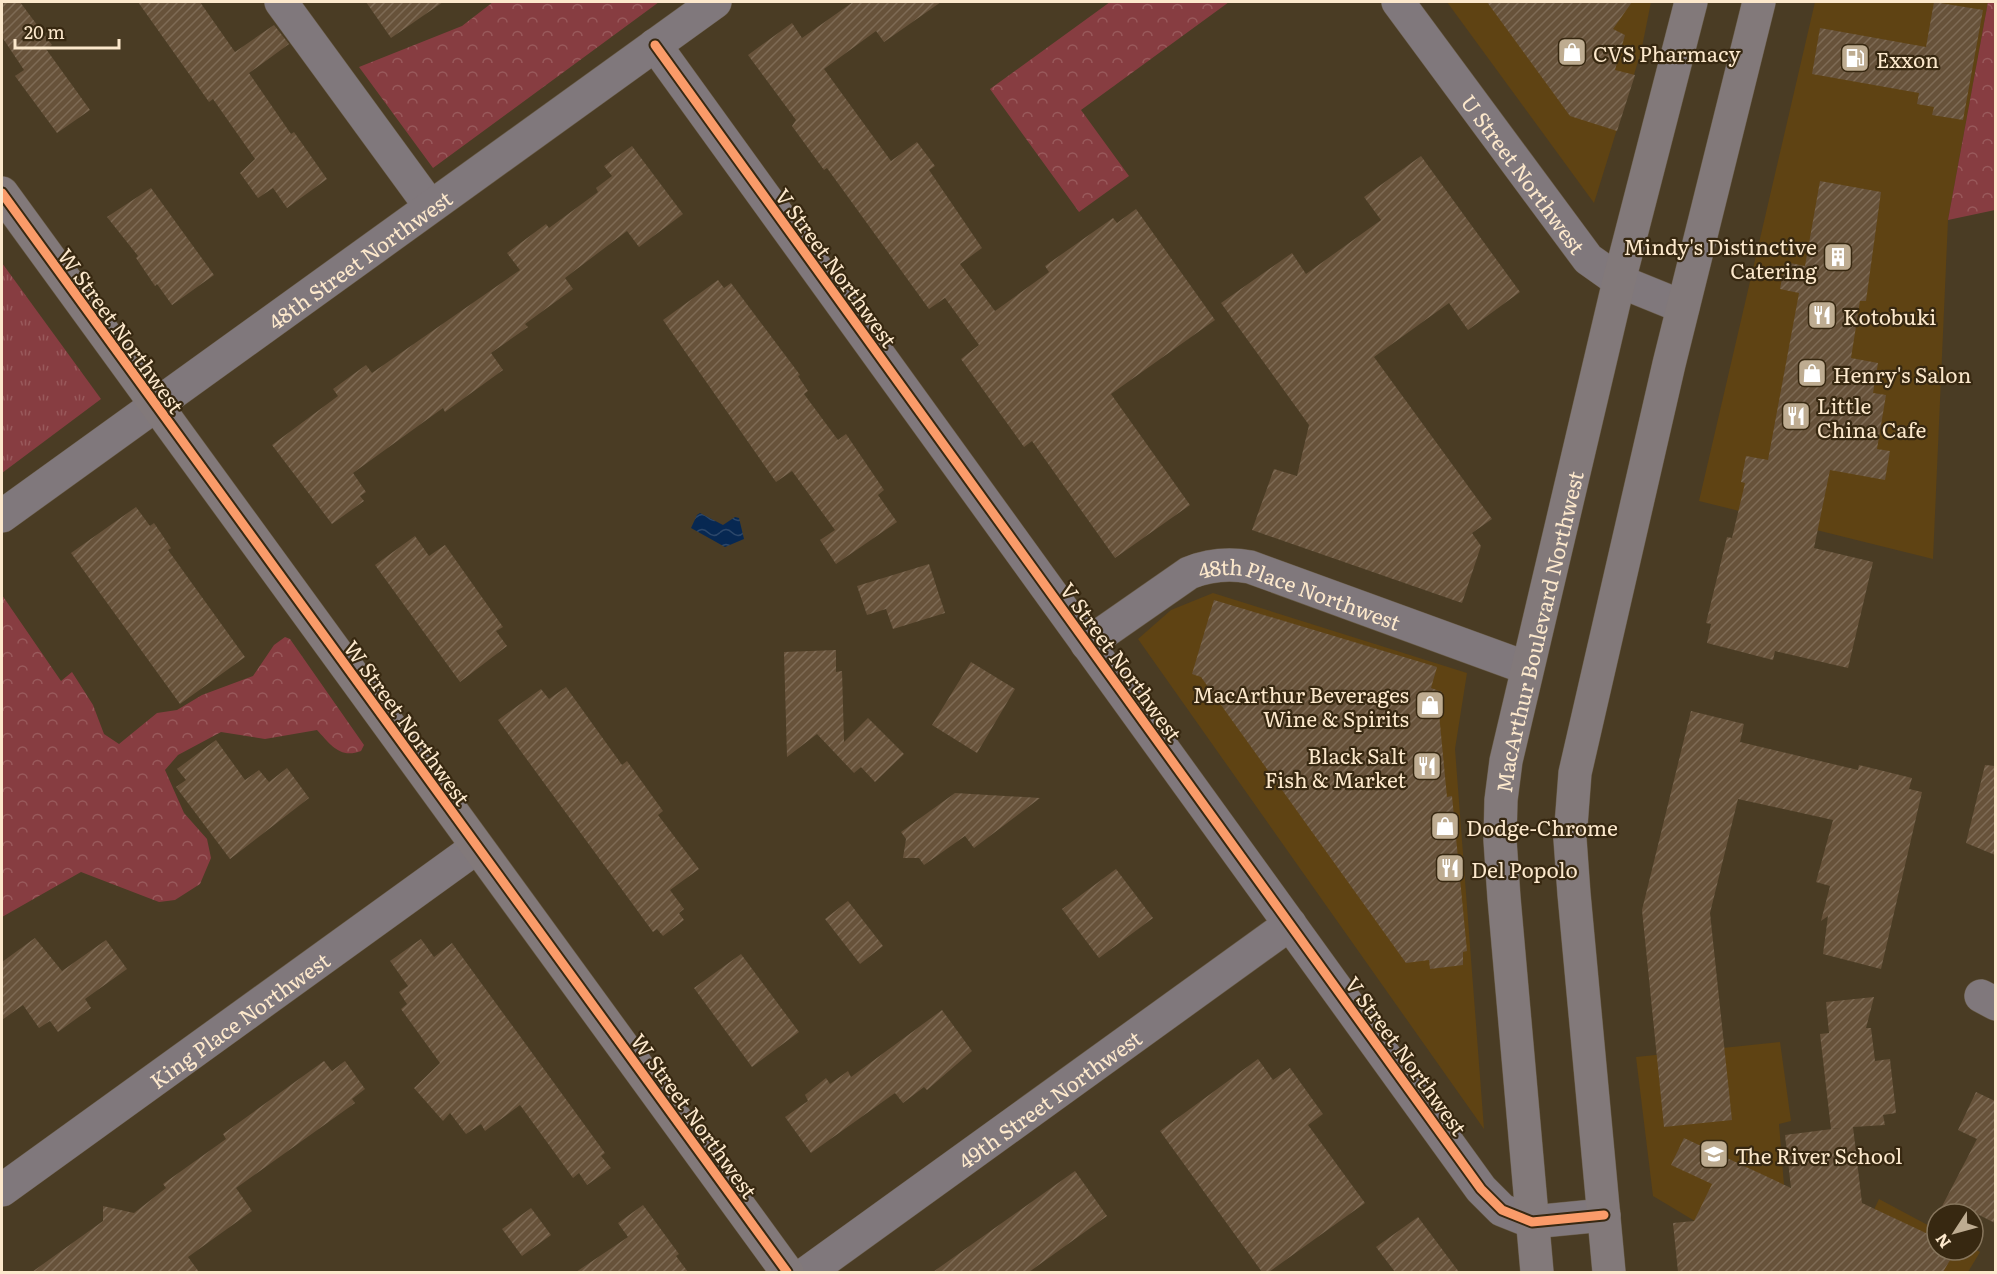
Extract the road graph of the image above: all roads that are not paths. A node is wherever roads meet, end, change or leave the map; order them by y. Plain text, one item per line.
1 (281, 2) edge
2 (715, 2) edge
3 (1398, 2) edge
4 (1691, 2) edge
5 (1759, 2) edge
6 (655, 45) junction
7 (2, 193) edge
8 (430, 206) junction
9 (1619, 281) junction
10 (1683, 307) junction
11 (155, 405) junction
12 (2, 516) edge
13 (1087, 644) junction
14 (1527, 668) junction
15 (477, 847) junction
16 (1290, 924) junction
17 (2, 1190) edge
18 (1604, 1215) junction
19 (1532, 1222) junction
20 (787, 1272) edge
21 (808, 1272) edge
22 (1537, 1272) edge
23 (1609, 1272) edge

1 - 8 street
2 - 6 street, 48th Street Northwest
3 - 9 street, U Street Northwest
4 - 9 main road, MacArthur Boulevard Northwest
5 - 10 main road
6 - 8 street, 48th Street Northwest
6 - 13 street, V Street Northwest
7 - 11 main road, W Street Northwest
8 - 11 street, 48th Street Northwest
9 - 10 street, U Street Northwest
9 - 14 main road, MacArthur Boulevard Northwest
10 - 18 main road
11 - 12 street, 48th Street Northwest
11 - 15 main road, W Street Northwest
13 - 14 street, 48th Place Northwest
13 - 16 street, V Street Northwest
14 - 19 main road, MacArthur Boulevard Northwest
15 - 17 street, King Place Northwest
15 - 20 main road, W Street Northwest
16 - 19 street, V Street Northwest
16 - 21 street, 49th Street Northwest
18 - 19 street, V Street Northwest
18 - 23 main road
19 - 22 main road, MacArthur Boulevard Northwest

